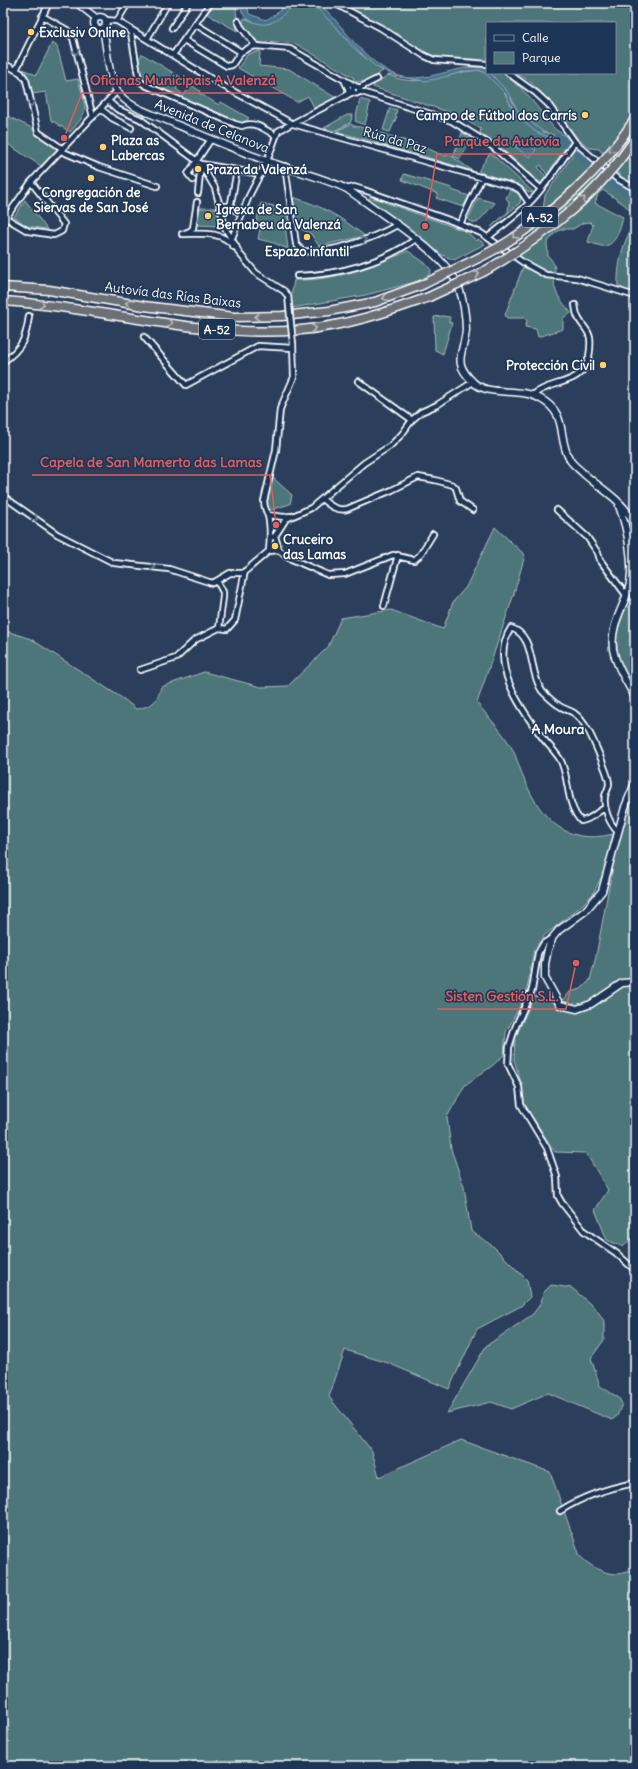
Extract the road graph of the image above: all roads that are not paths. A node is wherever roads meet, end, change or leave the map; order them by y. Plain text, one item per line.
1 (49, 3) edge
2 (77, 3) edge
3 (128, 3) edge
4 (168, 3) edge
5 (188, 3) edge
6 (210, 3) edge
7 (334, 3) edge
8 (84, 6) edge
9 (42, 16) junction
10 (96, 18) junction
11 (106, 20) junction
12 (117, 21) junction
13 (238, 21) dead end
14 (194, 24) junction
15 (128, 28) junction
16 (172, 28) dead end
17 (103, 29) junction
18 (147, 39) junction
19 (184, 40) junction
20 (256, 46) junction
21 (241, 52) junction
22 (173, 55) junction
23 (3, 63) edge
24 (486, 64) edge
25 (16, 70) junction
26 (509, 74) edge
27 (341, 78) junction
28 (377, 79) dead end
29 (358, 88) junction
30 (117, 91) junction
31 (345, 97) junction
32 (108, 101) junction
33 (101, 109) junction
34 (311, 115) junction
35 (93, 117) junction
36 (635, 119) edge
37 (293, 124) junction
38 (131, 128) dead end
39 (313, 129) junction
40 (276, 136) junction
41 (211, 139) junction
42 (635, 139) edge
43 (576, 142) junction
44 (62, 150) junction
45 (268, 161) junction
46 (199, 163) junction
47 (284, 166) junction
48 (237, 170) junction
49 (261, 174) junction
50 (482, 177) junction
51 (193, 180) dead end
52 (32, 182) junction
53 (157, 186) dead end
54 (634, 188) edge
55 (347, 189) junction
56 (541, 189) junction
57 (198, 193) dead end
58 (197, 202) dead end
59 (529, 203) junction
60 (220, 206) junction
61 (229, 206) junction
62 (242, 214) junction
63 (6, 218) junction
64 (3, 222) edge
65 (460, 224) junction
66 (397, 225) junction
67 (488, 237) junction
68 (232, 238) junction
69 (416, 239) junction
70 (239, 253) junction
71 (297, 276) dead end
72 (3, 287) edge
73 (635, 296) edge
74 (3, 301) edge
75 (575, 305) dead end
76 (29, 316) dead end
77 (144, 337) dead end
78 (293, 346) junction
79 (3, 362) edge
80 (358, 381) dead end
81 (473, 382) junction
82 (547, 388) junction
83 (533, 395) junction
84 (541, 399) junction
85 (412, 420) junction
86 (3, 496) edge
87 (322, 499) junction
88 (617, 503) junction
89 (473, 510) dead end
90 (557, 510) dead end
91 (268, 514) junction
92 (293, 515) junction
93 (635, 530) edge
94 (433, 534) dead end
95 (273, 537) junction
96 (279, 550) junction
97 (269, 551) junction
98 (398, 555) junction
99 (245, 571) junction
100 (217, 581) junction
101 (626, 595) junction
102 (384, 606) dead end
103 (218, 628) junction
104 (140, 670) dead end
105 (635, 697) edge
106 (635, 783) edge
107 (605, 808) junction
108 (618, 832) junction
109 (553, 937) junction
110 (635, 982) edge
111 (635, 1270) edge
112 (635, 1484) edge
113 (560, 1511) dead end

1 - 9 street
2 - 8 street
3 - 12 street
4 - 18 street
5 - 16 street
6 - 14 street
7 - 24 street
8 - 10 street
9 - 25 street
9 -> 35 street
10 - 11 street
10 - 17 street
11 - 12 street
11 - 17 street
12 - 15 street, Rúa da Paz
13 - 20 street
14 - 19 street
14 - 21 street
15 - 18 street, Rúa da Paz
15 - 40 street
17 - 30 street
18 - 22 street, Rúa da Paz
19 - 21 street
19 - 22 street
20 - 21 street
20 - 27 street
22 - 37 street, Rúa da Paz
23 - 25 street
25 -> 44 street
26 - 43 street
27 - 29 street
27 - 31 street
28 - 29 street
29 - 31 street
29 - 56 street
30 - 32 street
30 - 41 street, Avenida de Celanova
31 - 34 street
32 - 33 street
32 - 46 street
33 - 35 street
33 - 38 street
34 - 37 street
34 - 39 street
35 - 44 street
36 -> 72 highway, Autovía das Rías Baixas / A-52, bridge
37 - 39 street, Rúa da Paz
37 - 40 street
39 - 50 street, Rúa da Paz
40 - 45 street
41 - 45 street, Avenida de Celanova
41 - 46 street
74 -> 42 highway, Autovía das Rías Baixas / A-52, bridge
43 - 54 street
43 - 56 street
44 - 52 street
44 - 53 street
45 - 47 street, Avenida de Celanova
45 - 49 street
46 - 48 street
46 - 51 street
46 - 57 street
46 - 60 street
47 - 55 street, Avenida de Celanova
47 -> 66 street
48 - 49 street
48 - 61 street
49 - 62 street
50 - 59 street, Rúa da Paz
50 - 65 street
52 - 63 street
52 - 63 street
55 - 65 street
55 - 66 street, Avenida de Celanova
56 - 59 street
58 - 70 street
59 - 67 street
60 - 61 street
60 - 68 street
61 - 62 street
62 - 68 street
63 - 64 street
65 - 67 street
66 - 69 street, Avenida de Celanova
67 - 73 street
68 - 70 street
69 - 71 street
69 - 81 street, Avenida de Celanova
70 - 78 street, bridge
75 - 82 street
76 - 79 street
77 - 78 street
78 - 91 street
80 - 85 street
81 - 83 street
81 - 85 street
82 - 83 street
82 - 84 street
83 - 84 street
84 - 88 street
85 - 87 street
86 -> 100 street
87 - 89 street
87 - 92 street
88 - 93 street
88 - 101 street
90 - 101 street
91 - 92 street
91 - 95 street
92 - 95 street
94 - 98 street
95 - 96 street
95 - 97 street
96 - 97 street
96 - 98 street
97 - 99 street
98 - 102 street
99 - 100 street
99 - 103 street
100 - 103 street
101 - 105 street
103 - 104 street
106 - 108 street
107 - 107 street
107 - 108 street
108 - 109 street
109 - 110 street
109 - 111 street
112 - 113 street

